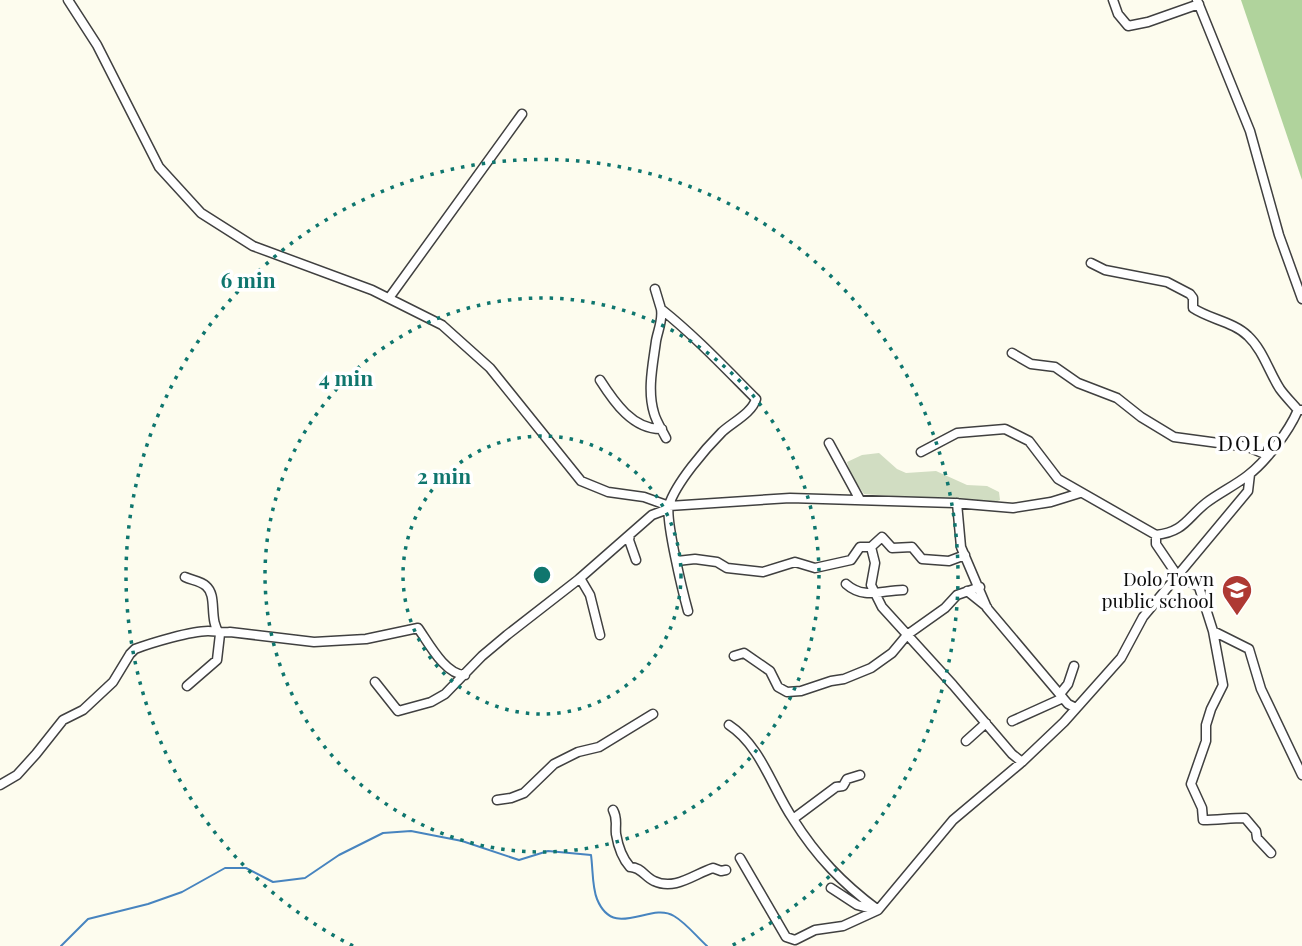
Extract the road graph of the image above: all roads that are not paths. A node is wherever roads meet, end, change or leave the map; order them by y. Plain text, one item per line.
1 (68, 0) edge
2 (1114, 0) edge
3 (1198, 2) edge
4 (522, 114) dead end
5 (1091, 263) dead end
6 (1302, 270) edge
7 (1293, 274) junction
8 (655, 289) dead end
9 (388, 299) junction
10 (1302, 299) edge
11 (661, 309) junction
12 (1012, 354) dead end
13 (600, 380) dead end
14 (1300, 410) edge
15 (662, 429) junction
16 (666, 438) dead end
17 (829, 443) dead end
18 (920, 452) dead end
19 (1267, 455) junction
20 (1250, 474) junction
21 (1080, 493) junction
22 (860, 500) junction
23 (957, 503) junction
24 (668, 508) junction
25 (630, 535) junction
26 (1156, 535) junction
27 (871, 547) junction
28 (965, 555) junction
29 (636, 560) dead end
30 (677, 561) junction
31 (1177, 575) junction
32 (185, 577) dead end
33 (580, 578) junction
34 (846, 584) dead end
35 (980, 587) junction
36 (903, 590) dead end
37 (967, 591) junction
38 (876, 595) junction
39 (987, 608) junction
40 (688, 611) dead end
41 (1213, 631) junction
42 (220, 634) junction
43 (600, 635) dead end
44 (907, 635) junction
45 (733, 656) dead end
46 (1074, 666) dead end
47 (465, 675) junction
48 (374, 682) dead end
49 (187, 686) dead end
50 (1061, 696) junction
51 (1076, 708) junction
52 (653, 714) dead end
53 (1012, 721) dead end
54 (986, 723) junction
55 (729, 725) dead end
56 (966, 741) dead end
57 (1022, 762) junction
58 (860, 775) dead end
59 (1302, 775) edge
60 (0, 786) edge
61 (497, 800) dead end
62 (613, 810) dead end
63 (793, 818) junction
64 (1271, 853) dead end
65 (740, 858) dead end
66 (726, 870) dead end
67 (831, 888) dead end
68 (878, 910) junction

1 - 9 street
2 - 3 street
3 - 7 street
4 - 9 street
5 - 14 street
6 - 7 street
7 - 10 street
8 - 11 street
9 - 24 street
11 - 15 street
11 - 24 street
12 - 19 street
13 - 15 street
14 - 19 street
15 - 16 street
17 - 22 street
18 - 21 street
19 - 20 street
20 - 26 street
20 - 31 street
21 - 23 street
21 - 26 street
22 - 23 street
22 - 24 street
23 - 28 street
24 - 25 street
24 - 30 street
25 - 29 street
25 - 33 street
26 - 31 street
27 - 28 street
27 - 30 street
27 - 38 street
28 - 35 street
30 - 40 street
31 - 41 street
31 - 51 street
32 - 42 street
33 - 43 street
33 - 47 street
34 - 38 street
35 - 37 street
35 - 39 street
36 - 38 street
37 - 39 street
37 - 44 street
38 - 44 street
39 - 50 street
41 - 59 street
41 - 64 street
42 - 47 street
42 - 49 street
42 - 60 street
44 - 45 street
44 - 54 street
46 - 50 street
47 - 48 street
50 - 51 street
50 - 53 street
51 - 57 street
52 - 61 street
54 - 56 street
54 - 57 street
55 - 63 street
57 - 68 street
58 - 63 street
62 - 66 street
63 - 68 street
65 - 68 street
67 - 68 street

